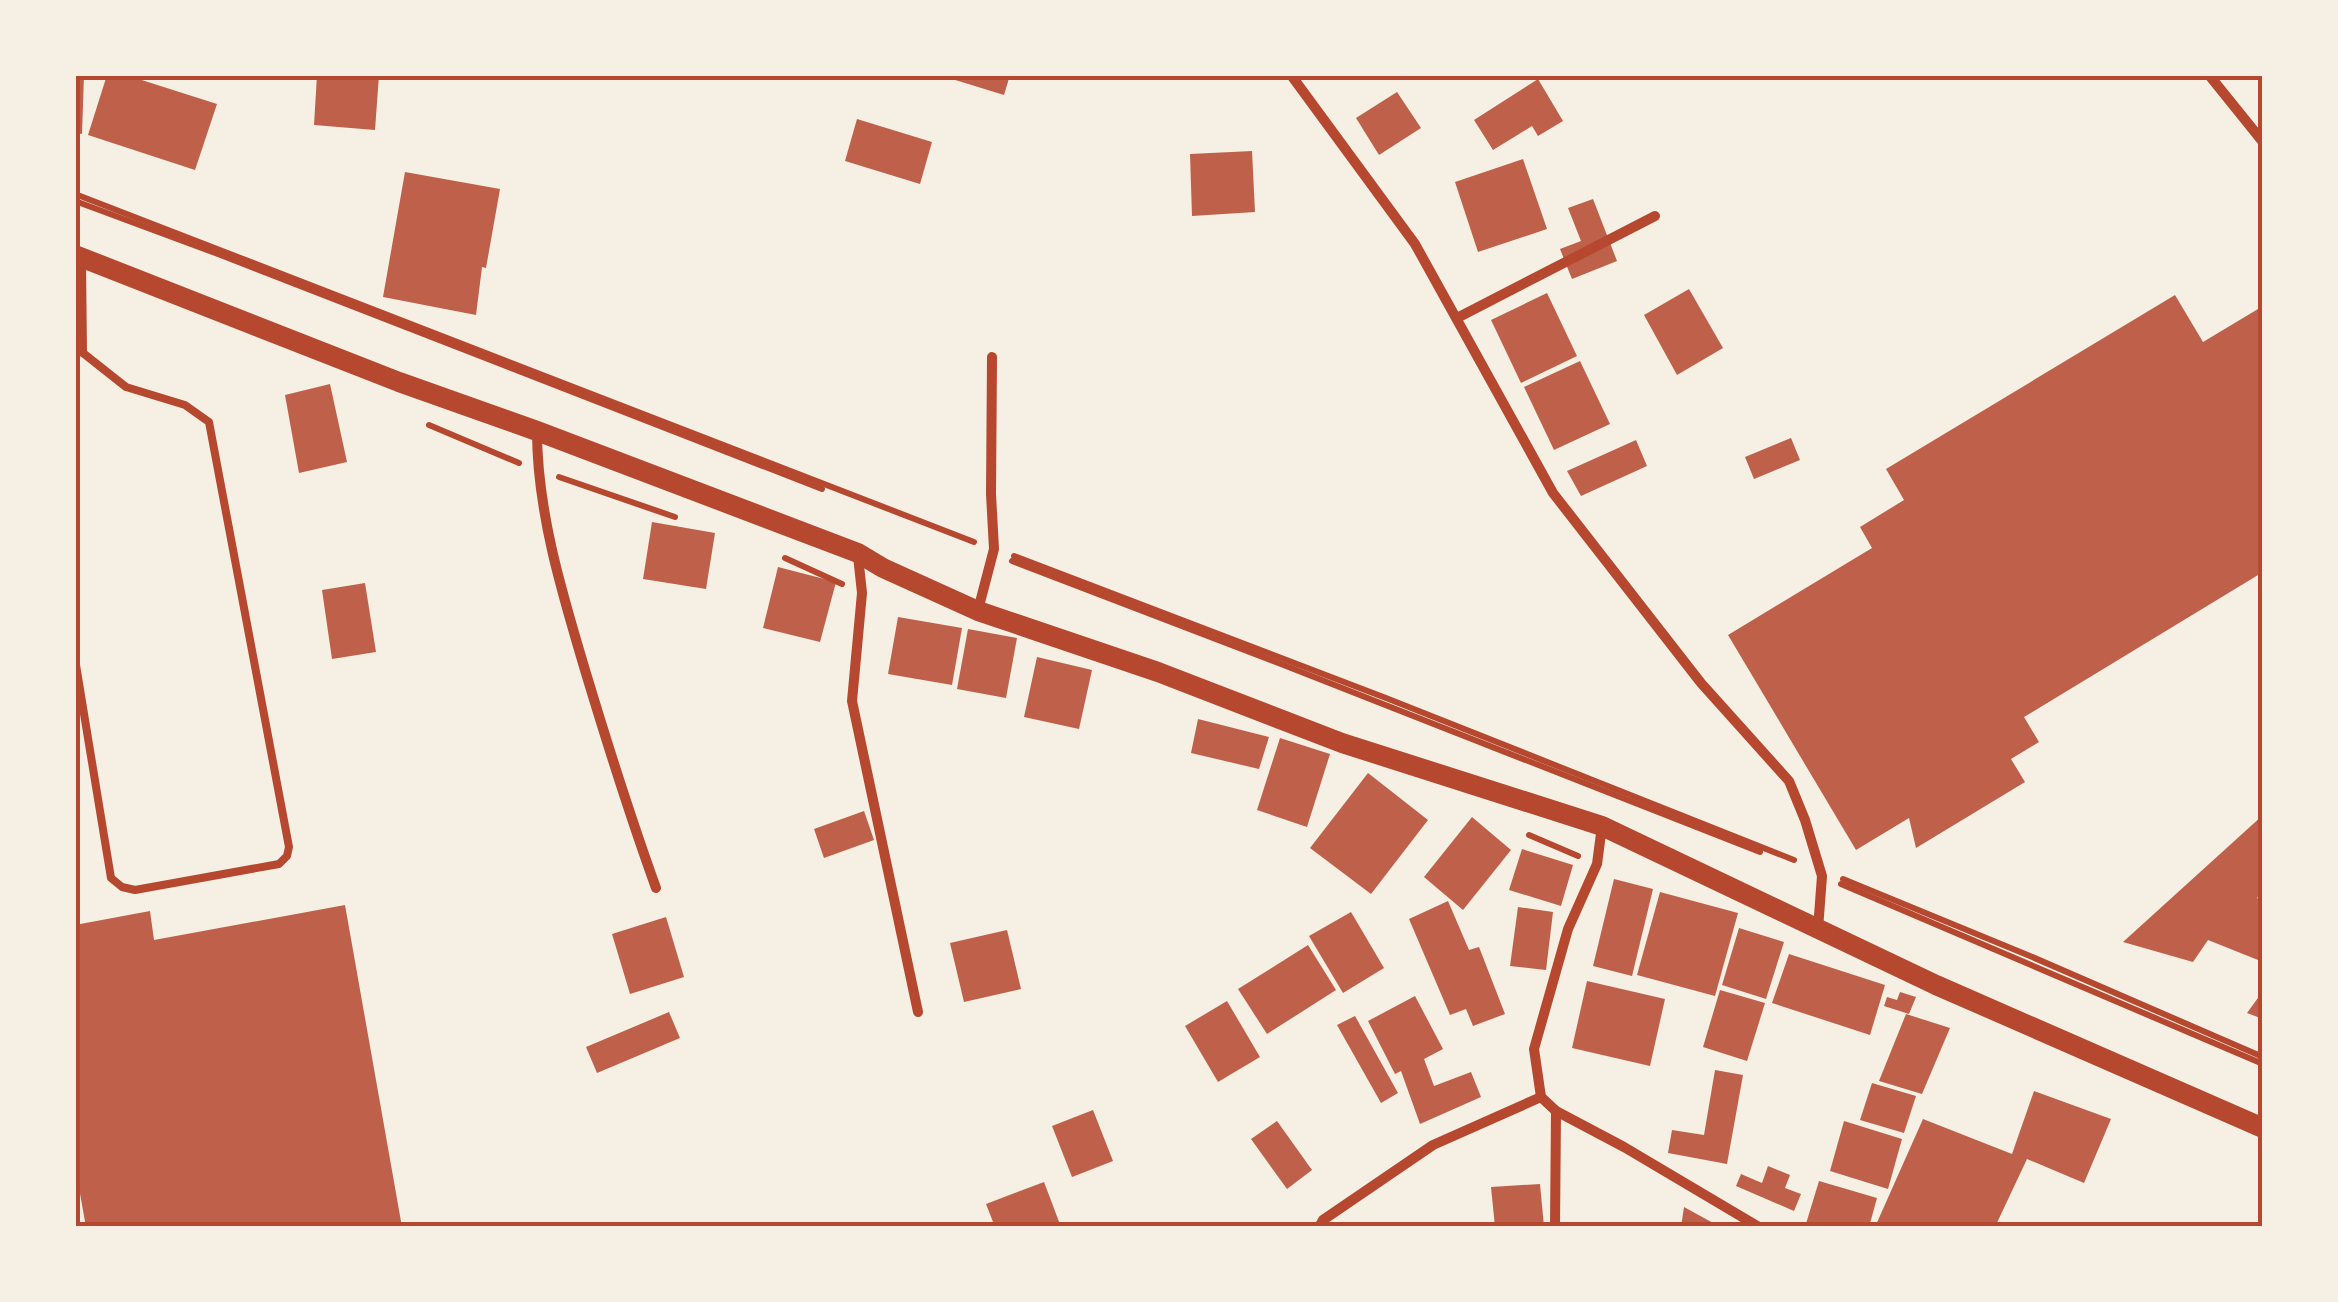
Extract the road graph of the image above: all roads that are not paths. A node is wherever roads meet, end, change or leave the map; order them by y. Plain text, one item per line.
1 (1291, 75) edge
2 (2209, 75) edge
3 (2263, 142) edge
4 (1655, 216) dead end
5 (79, 256) edge
6 (1456, 318) junction
7 (79, 356) edge
8 (992, 357) dead end
9 (537, 431) junction
10 (858, 552) junction
11 (978, 612) junction
12 (75, 659) edge
13 (1602, 826) junction
14 (656, 888) dead end
15 (1818, 930) junction
16 (918, 1012) dead end
17 (1541, 1097) junction
18 (1556, 1111) junction
19 (2263, 1128) edge
20 (1322, 1225) edge
21 (1555, 1227) edge
22 (1759, 1227) edge

1 - 6 street
2 - 3 street
4 - 6 street
5 - 7 lane
5 - 9 main road
6 - 15 street
7 - 12 lane
8 - 11 street
9 - 10 main road
9 - 14 street
10 - 11 main road
10 - 16 street
11 - 13 main road
13 - 15 main road
13 - 17 street
15 - 19 main road
17 - 18 street
17 - 20 street
18 - 21 street
18 - 22 street

